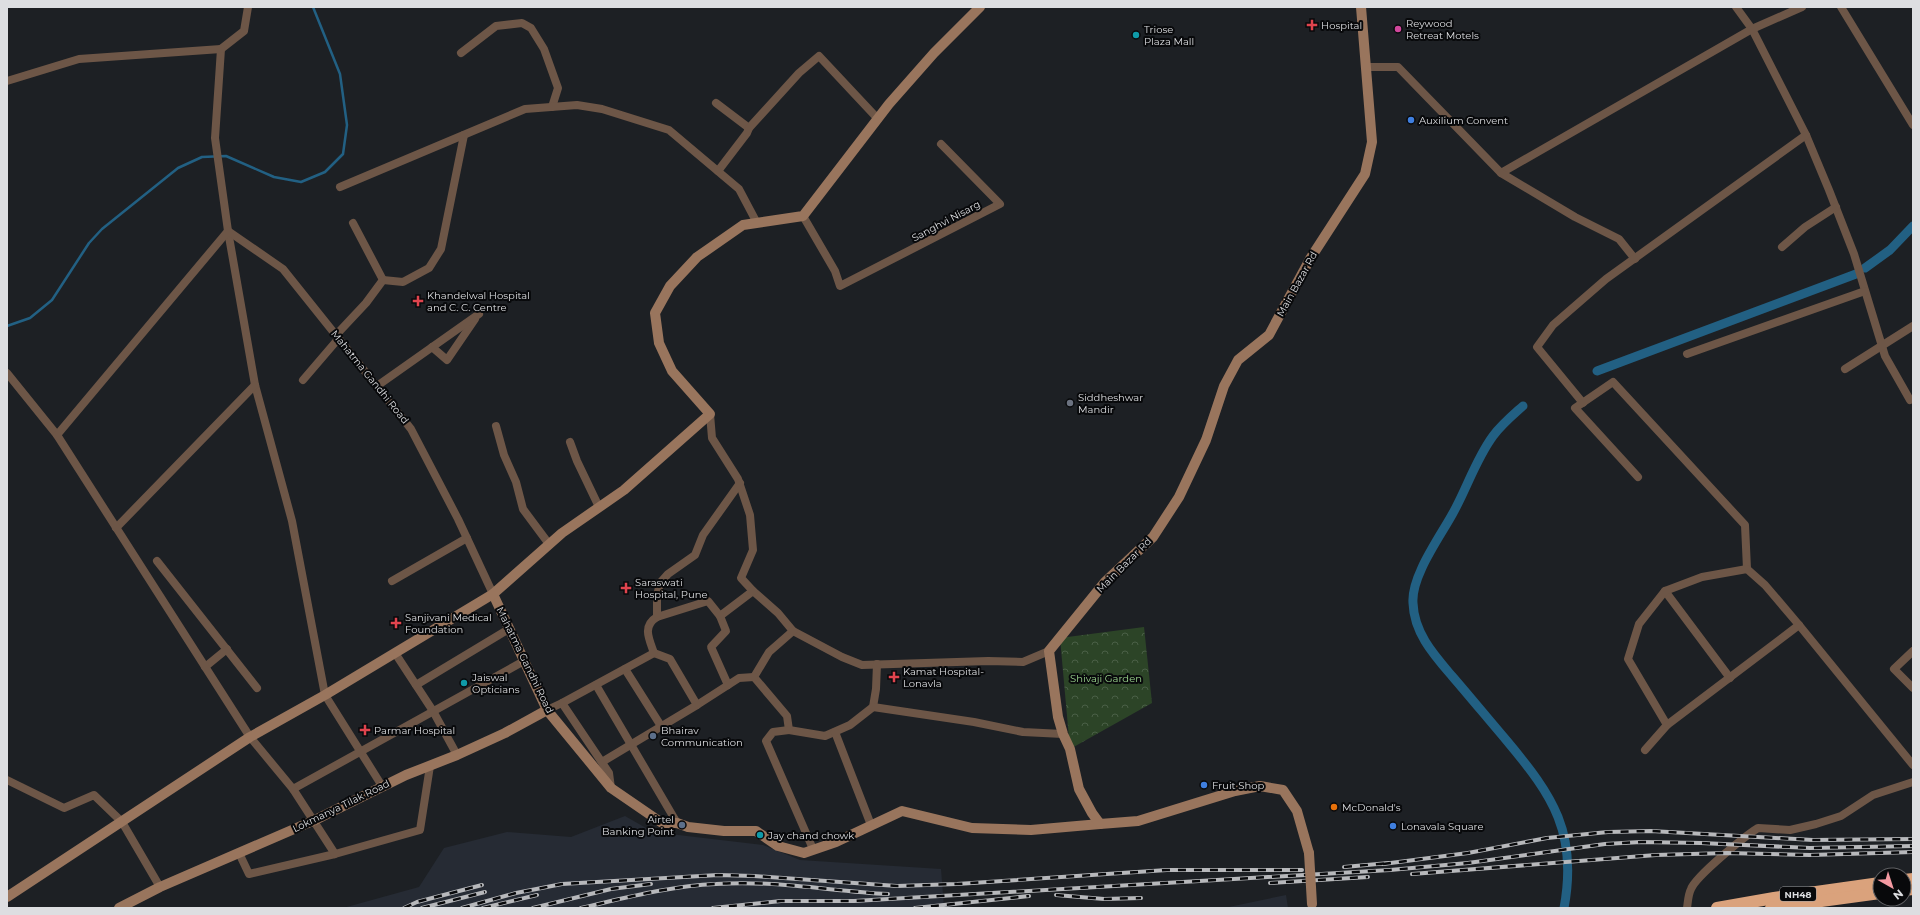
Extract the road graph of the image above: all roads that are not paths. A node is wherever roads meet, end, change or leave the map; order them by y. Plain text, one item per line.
1 (248, 7) edge
2 (980, 7) edge
3 (1361, 7) edge
4 (1736, 7) edge
5 (1802, 7) edge
6 (1841, 7) edge
7 (1752, 29) junction
8 (221, 49) junction
9 (462, 53) dead end
10 (1367, 67) junction
11 (7, 82) edge
12 (716, 102) dead end
13 (552, 107) junction
14 (878, 119) junction
15 (1913, 125) edge
16 (749, 128) junction
17 (464, 135) junction
18 (1806, 135) junction
19 (941, 144) dead end
20 (718, 170) junction
21 (1501, 174) junction
22 (340, 187) dead end
23 (1836, 207) junction
24 (803, 216) junction
25 (353, 223) dead end
26 (757, 223) junction
27 (228, 230) junction
28 (1782, 247) dead end
29 (1635, 258) junction
30 (383, 280) junction
31 (1865, 291) junction
32 (1913, 326) edge
33 (337, 336) junction
34 (1882, 345) junction
35 (432, 347) junction
36 (1687, 354) dead end
37 (1845, 369) dead end
38 (7, 373) edge
39 (303, 380) dead end
40 (255, 385) junction
41 (377, 386) junction
42 (1910, 400) dead end
43 (1582, 403) junction
44 (710, 414) junction
45 (496, 426) dead end
46 (57, 435) junction
47 (570, 442) dead end
48 (1638, 477) dead end
49 (740, 482) junction
50 (599, 507) junction
51 (116, 528) junction
52 (467, 538) junction
53 (549, 544) junction
54 (157, 562) dead end
55 (1747, 568) junction
56 (392, 581) dead end
57 (753, 591) junction
58 (1665, 591) junction
59 (493, 594) junction
60 (720, 616) junction
61 (657, 617) junction
62 (1799, 626) junction
63 (509, 629) junction
64 (793, 631) junction
65 (227, 649) junction
66 (1049, 651) junction
67 (1913, 651) edge
68 (395, 653) junction
69 (654, 653) junction
70 (524, 661) junction
71 (877, 664) junction
72 (205, 667) junction
73 (625, 669) junction
74 (754, 677) junction
75 (1730, 678) junction
76 (416, 685) junction
77 (596, 685) junction
78 (728, 685) junction
79 (257, 688) dead end
80 (1913, 688) edge
81 (325, 695) junction
82 (562, 703) junction
83 (697, 705) junction
84 (873, 707) junction
85 (547, 710) junction
86 (433, 711) junction
87 (1667, 725) junction
88 (661, 726) junction
89 (788, 730) junction
90 (835, 732) junction
91 (1063, 734) junction
92 (250, 737) junction
93 (631, 743) junction
94 (1645, 750) dead end
95 (361, 752) junction
96 (457, 755) junction
97 (602, 762) junction
98 (1913, 765) edge
99 (430, 766) junction
100 (7, 780) edge
101 (1913, 782) edge
102 (382, 786) junction
103 (611, 788) junction
104 (293, 789) junction
105 (315, 820) junction
106 (122, 822) junction
107 (677, 823) junction
108 (1100, 824) junction
109 (871, 825) junction
110 (813, 849) junction
111 (239, 853) junction
112 (335, 854) junction
113 (1872, 884) edge
114 (160, 887) junction
115 (1872, 894) edge
116 (7, 897) edge
117 (1312, 906) edge
118 (119, 908) edge
119 (1687, 908) edge
120 (1717, 908) edge
121 (1771, 908) edge

1 - 8 street
2 - 14 main road
3 - 10 main road, Main Bazar Rd
4 - 7 street
5 - 7 street
6 - 15 street
7 - 18 street
7 - 21 street
8 - 11 street
8 - 27 street
9 - 13 street
10 - 21 street
10 - 66 main road, Main Bazar Rd
12 - 16 street
13 - 17 street
13 - 20 street
14 - 16 street
14 - 24 main road
16 - 20 street
17 - 22 street
17 - 30 street
18 - 23 street
18 - 29 street
19 - 24 street, Sanghvi Nisarg
20 - 26 street
21 - 29 street
23 - 28 street
23 - 31 street
24 - 26 main road
25 - 30 street
26 - 44 main road
27 - 33 street, Mahatma Gandhi Road
27 - 40 street
27 - 46 street
29 - 43 street
30 - 33 street
31 - 34 street
31 - 36 street
32 - 34 street
33 - 39 street
33 - 41 street, Mahatma Gandhi Road
34 - 37 street
34 - 42 street
35 - 35 street
35 - 41 street
38 - 46 street
40 - 51 street
40 - 81 street
41 - 52 street, Mahatma Gandhi Road
43 - 48 street
43 - 55 street
44 - 49 street
44 - 50 main road
45 - 53 street
46 - 51 street
47 - 50 street
49 - 57 street
49 - 61 street
50 - 53 main road
51 - 72 street
52 - 56 street
52 - 59 street, Mahatma Gandhi Road
53 - 59 main road
54 - 65 street
55 - 58 street
55 - 62 street
57 - 60 street
57 - 64 street
58 - 75 street
58 - 87 street
59 - 63 main road, Mahatma Gandhi Road
59 - 68 main road
60 - 61 street
60 - 78 street
61 - 69 street
62 - 75 street
62 - 98 street
63 - 70 main road, Mahatma Gandhi Road
63 - 76 street
64 - 71 street
64 - 74 street
65 - 72 street
65 - 79 street
66 - 71 street
66 - 91 main road
67 - 80 street
68 - 76 street
68 - 81 main road
69 - 73 street, Lokmanya Tilak Road
69 - 83 street
70 - 85 main road, Mahatma Gandhi Road
70 - 86 street
71 - 84 street
72 - 92 street
73 - 77 street, Lokmanya Tilak Road
73 - 88 street
74 - 78 street
74 - 89 street
75 - 87 street
76 - 86 street
77 - 82 street, Lokmanya Tilak Road
77 - 93 street
78 - 83 street
81 - 92 main road
81 - 95 street
82 - 85 street, Lokmanya Tilak Road
82 - 97 street
83 - 88 street
84 - 90 street
84 - 91 street
85 - 96 main road, Lokmanya Tilak Road
85 - 103 main road, Mahatma Gandhi Road
86 - 95 street
86 - 96 street
87 - 94 street
88 - 93 street
89 - 90 street
89 - 110 street
90 - 109 street
91 - 108 main road
92 - 104 street
92 - 106 main road
93 - 97 street
93 - 107 street
95 - 102 street
95 - 104 street
96 - 99 main road, Lokmanya Tilak Road
97 - 103 street
99 - 102 main road, Lokmanya Tilak Road
99 - 112 street
100 - 106 street
101 - 119 street
102 - 105 main road, Lokmanya Tilak Road
103 - 107 main road, Mahatma Gandhi Road
104 - 105 street
105 - 111 main road, Lokmanya Tilak Road
105 - 112 street
106 - 114 street
106 - 116 main road
107 - 110 main road, Mahatma Gandhi Road
108 - 109 main road, Mahatma Gandhi Road
108 - 117 main road, bridge
109 - 110 main road, Mahatma Gandhi Road
111 - 112 street
111 - 114 main road, Lokmanya Tilak Road
113 - 120 highway, NH48
114 - 118 main road, Lokmanya Tilak Road
115 - 121 highway, NH48

